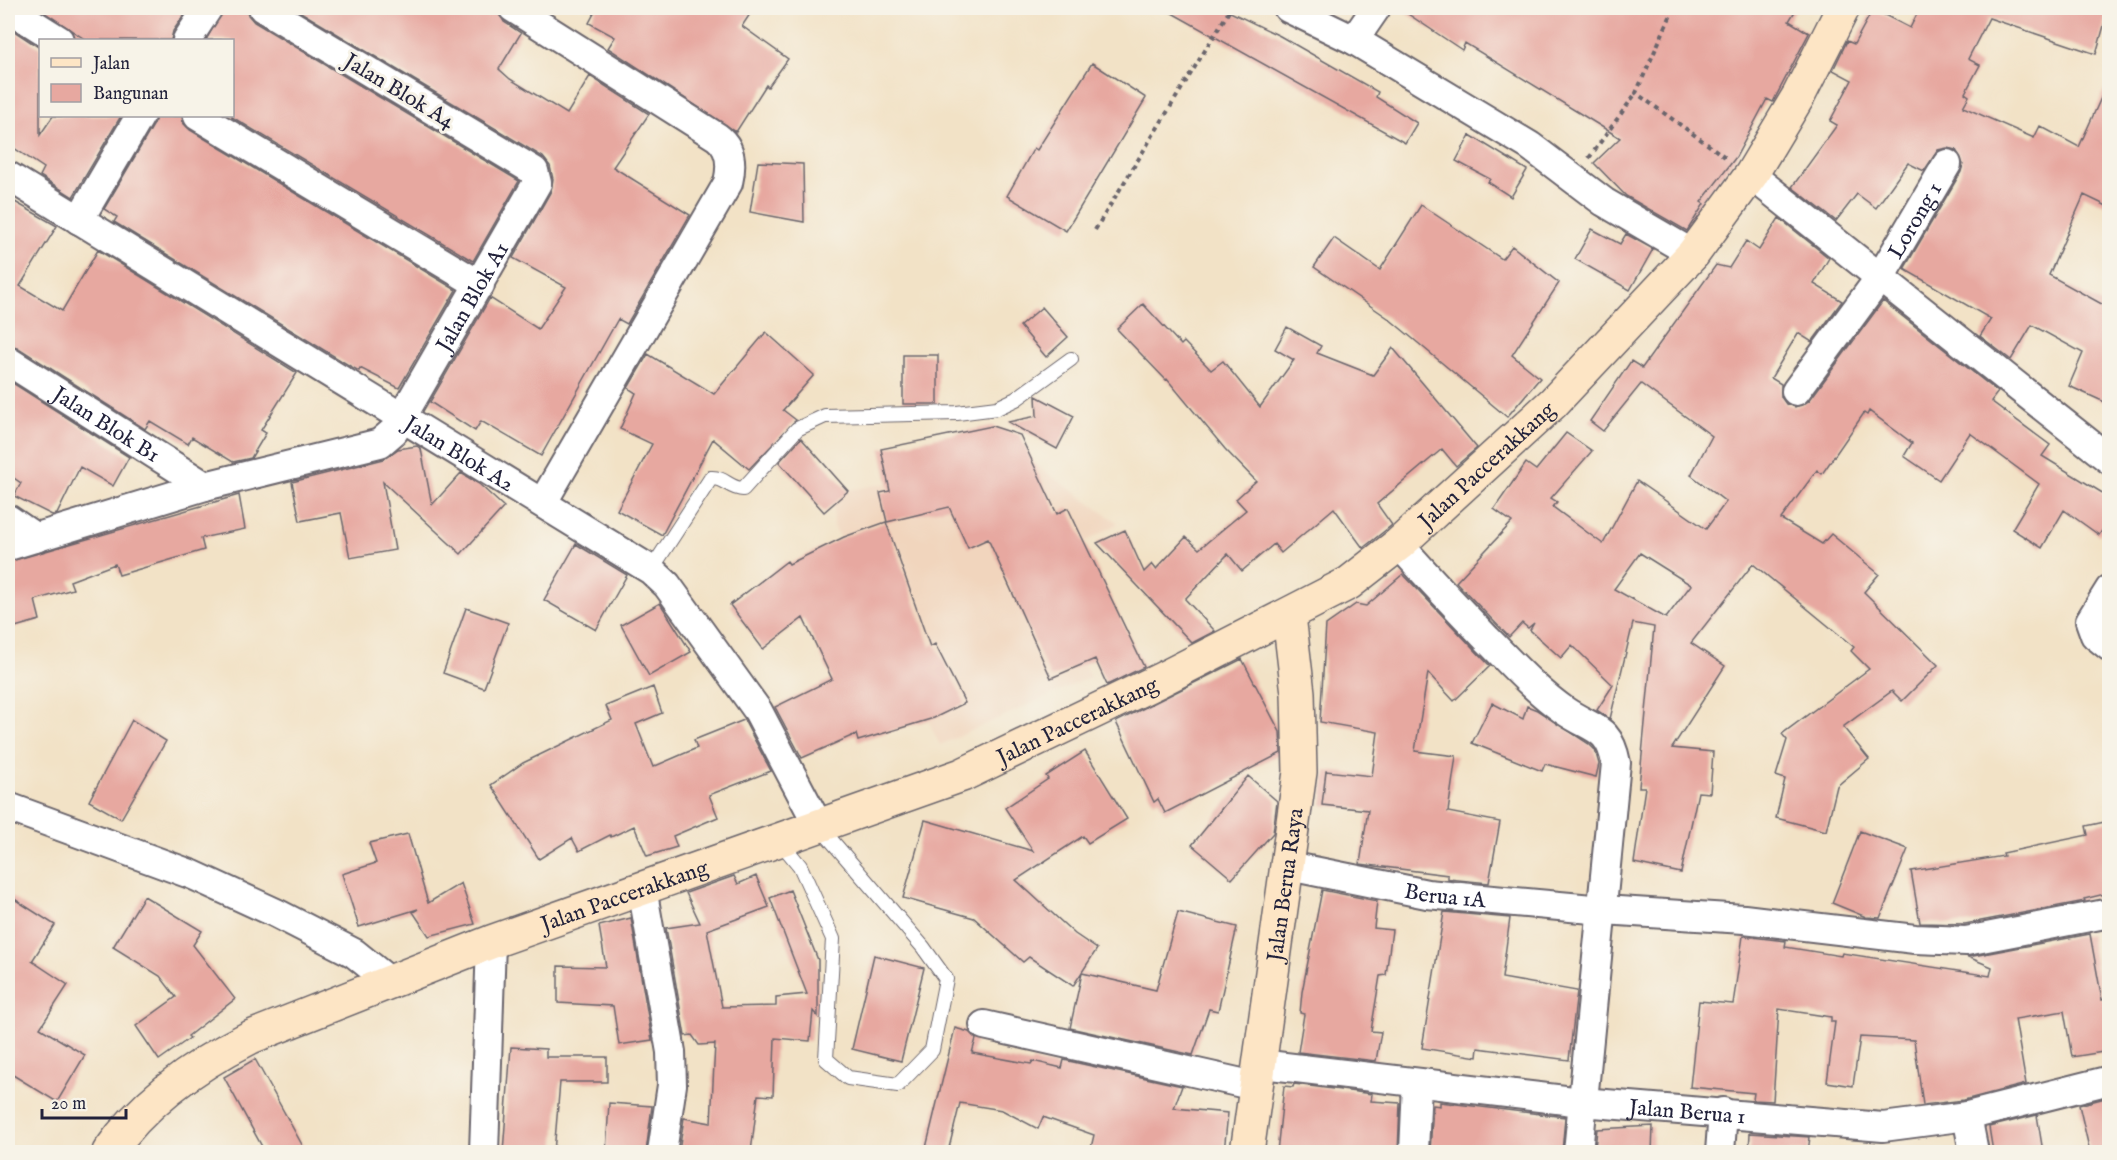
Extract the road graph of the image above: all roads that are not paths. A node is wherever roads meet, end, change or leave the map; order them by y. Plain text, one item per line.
1 (8, 8) edge
2 (208, 8) edge
3 (263, 8) edge
4 (513, 8) edge
5 (1288, 8) edge
6 (1376, 8) edge
7 (1843, 8) edge
8 (57, 39) edge
9 (188, 39) edge
10 (1354, 40) junction
11 (139, 117) edge
12 (200, 117) edge
13 (1947, 164) dead end
14 (536, 174) joint
15 (1752, 175) junction
16 (8, 176) edge
17 (79, 220) junction
18 (1693, 254) junction
19 (1881, 276) junction
20 (480, 285) junction
21 (1071, 358) dead end
22 (8, 361) edge
23 (1796, 391) dead end
24 (401, 417) junction
25 (2108, 456) edge
26 (205, 486) junction
27 (543, 502) junction
28 (8, 519) edge
29 (36, 538) junction
30 (1399, 544) junction
31 (8, 546) edge
32 (651, 570) junction
33 (2109, 589) edge
34 (1289, 616) junction
35 (2109, 646) edge
36 (8, 807) edge
37 (818, 825) junction
38 (777, 839) junction
39 (1289, 866) junction
40 (642, 888) junction
41 (1603, 910) junction
42 (2109, 914) edge
43 (490, 942) junction
44 (390, 982) junction
45 (984, 1025) dead end
46 (1258, 1075) junction
47 (2109, 1080) edge
48 (1418, 1084) junction
49 (1582, 1102) junction
50 (1723, 1112) junction
51 (1967, 1116) junction
52 (1882, 1140) edge
53 (109, 1152) edge
54 (484, 1152) edge
55 (662, 1152) edge
56 (1247, 1152) edge
57 (1414, 1152) edge
58 (1578, 1152) edge
59 (1720, 1152) edge
60 (1974, 1152) edge

1 - 8 street
2 - 9 street
3 - 14 street, Jalan Blok A4
4 - 27 street
5 - 10 street
6 - 10 street
7 - 15 main road, Jalan Paccerakkang
10 - 18 street
11 - 17 street
12 - 20 street
13 - 19 street, Lorong 1
14 - 20 street, Jalan Blok A1
15 - 18 main road, Jalan Paccerakkang
15 - 19 street
16 - 17 street, Jalan Blok A2
17 - 24 street, Jalan Blok A2
18 - 30 main road, Jalan Paccerakkang
19 - 23 street, Lorong 1
19 - 25 street
20 - 24 street, Jalan Blok A1
21 - 32 lane
22 - 26 street, Jalan Blok B1
24 - 26 street
24 - 27 street, Jalan Blok A2
26 - 29 street
27 - 32 street, Jalan Blok A2
28 - 29 street
29 - 31 street
30 - 34 main road, Jalan Paccerakkang
30 - 41 street
32 - 37 street, Jalan Blok A2
33 - 35 street
34 - 37 main road, Jalan Paccerakkang
34 - 39 main road, Jalan Berua Raya
36 - 44 street
37 - 38 main road, Jalan Paccerakkang
37 - 38 lane
38 - 40 main road, Jalan Paccerakkang
39 - 41 street, Berua 1A
39 - 46 main road, Jalan Berua Raya
40 - 43 main road, Jalan Paccerakkang
40 - 55 street
41 - 42 street, Berua 1A
41 - 49 street
43 - 44 main road, Jalan Paccerakkang
43 - 54 street
44 - 53 main road, Jalan Paccerakkang
45 - 46 street, Jalan Berua 1
46 - 48 street, Jalan Berua 1
46 - 56 main road, Jalan Berua Raya
47 - 51 street, Jalan Berua 1
48 - 49 street, Jalan Berua 1
48 - 57 street
49 - 50 street, Jalan Berua 1
49 - 58 street
50 - 52 street, Jalan Berua 1
50 - 59 street
51 - 52 street, Jalan Berua 1
51 - 60 street

